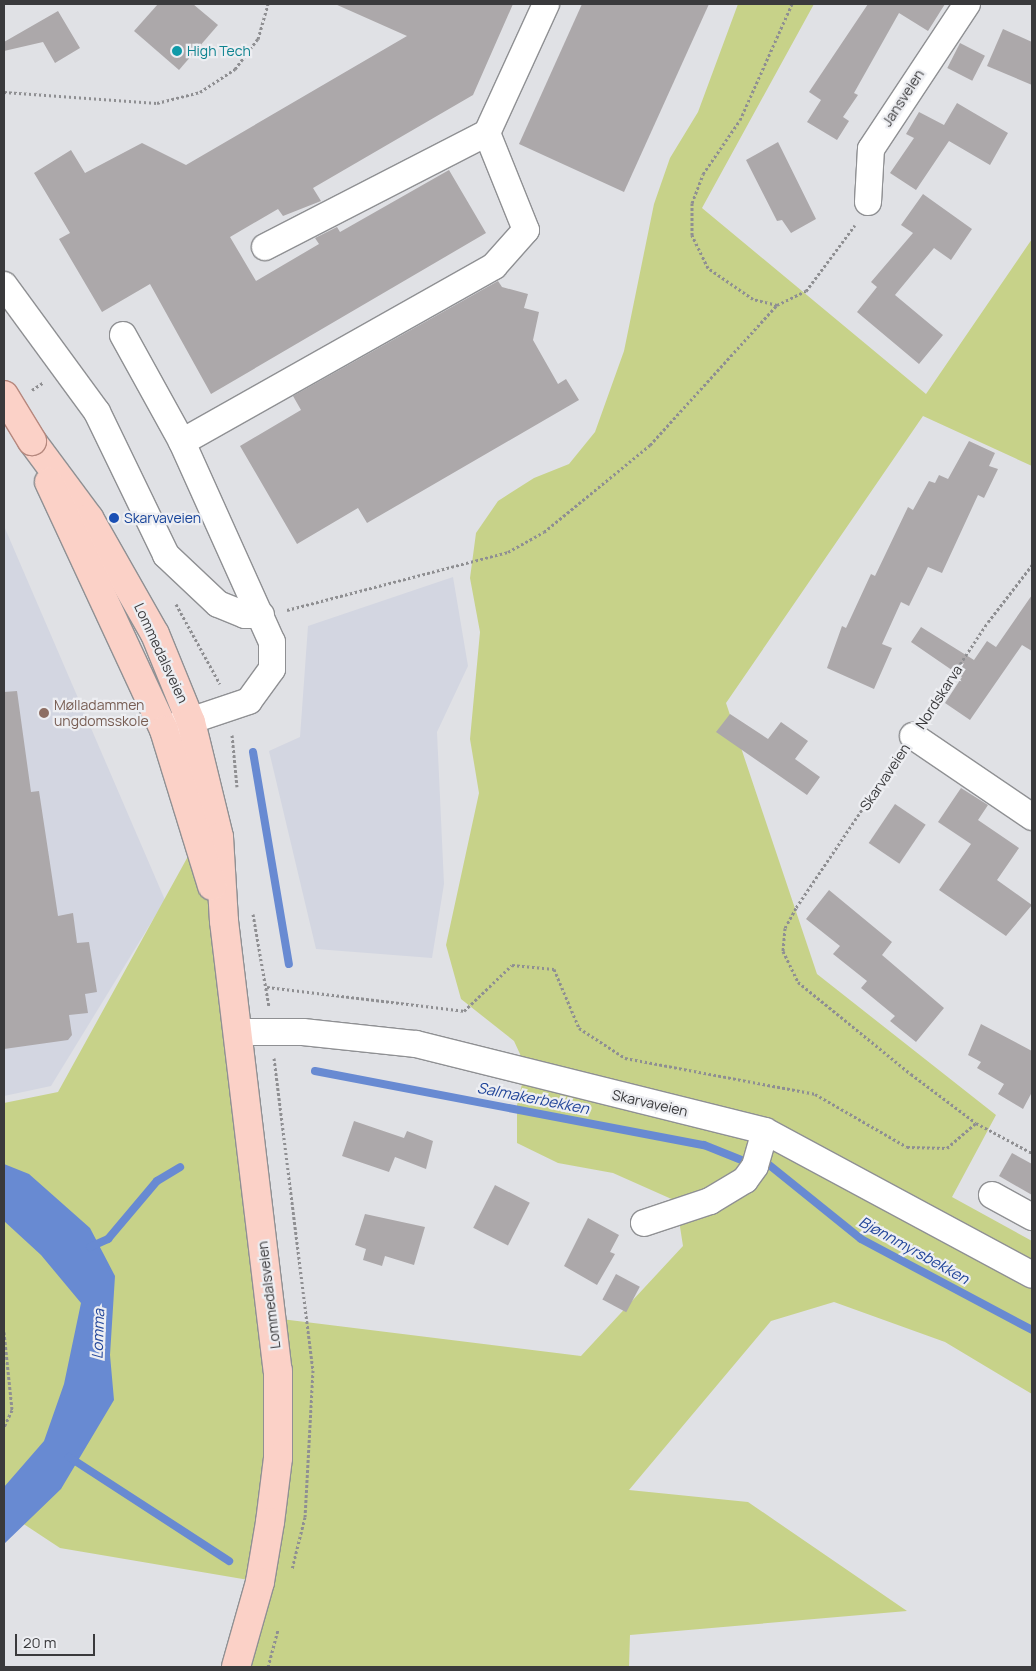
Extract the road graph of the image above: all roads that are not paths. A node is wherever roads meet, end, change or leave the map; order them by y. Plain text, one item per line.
1 (546, 4) edge
2 (966, 4) edge
3 (487, 133) junction
4 (868, 202) road end
5 (265, 247) dead end
6 (4, 285) edge
7 (124, 335) dead end
8 (4, 395) edge
9 (32, 441) junction
10 (182, 442) junction
11 (261, 615) junction
12 (192, 722) junction
13 (164, 730) junction
14 (913, 736) road end
15 (1032, 818) edge
16 (224, 921) junction
17 (237, 1032) junction
18 (765, 1132) junction
19 (992, 1195) dead end
20 (1032, 1217) edge
21 (644, 1223) dead end
22 (1032, 1275) edge
23 (236, 1667) edge

1 - 3 street
2 - 4 street, Jansveien
3 - 5 street
3 - 10 street
6 - 11 street
7 - 10 street
8 - 9 main road, Lommedalsveien, bridge
9 - 12 main road, Lommedalsveien
9 - 13 main road, Lommedalsveien
10 - 11 street
11 - 12 street
12 - 13 street
12 - 16 main road, Lommedalsveien
13 - 16 main road, Lommedalsveien
14 - 15 street, Nordskarva
16 - 17 main road, Lommedalsveien
17 - 18 street, Skarvaveien
17 - 23 main road, Lommedalsveien
18 - 21 street
18 - 22 street, Skarvaveien
19 - 20 street

